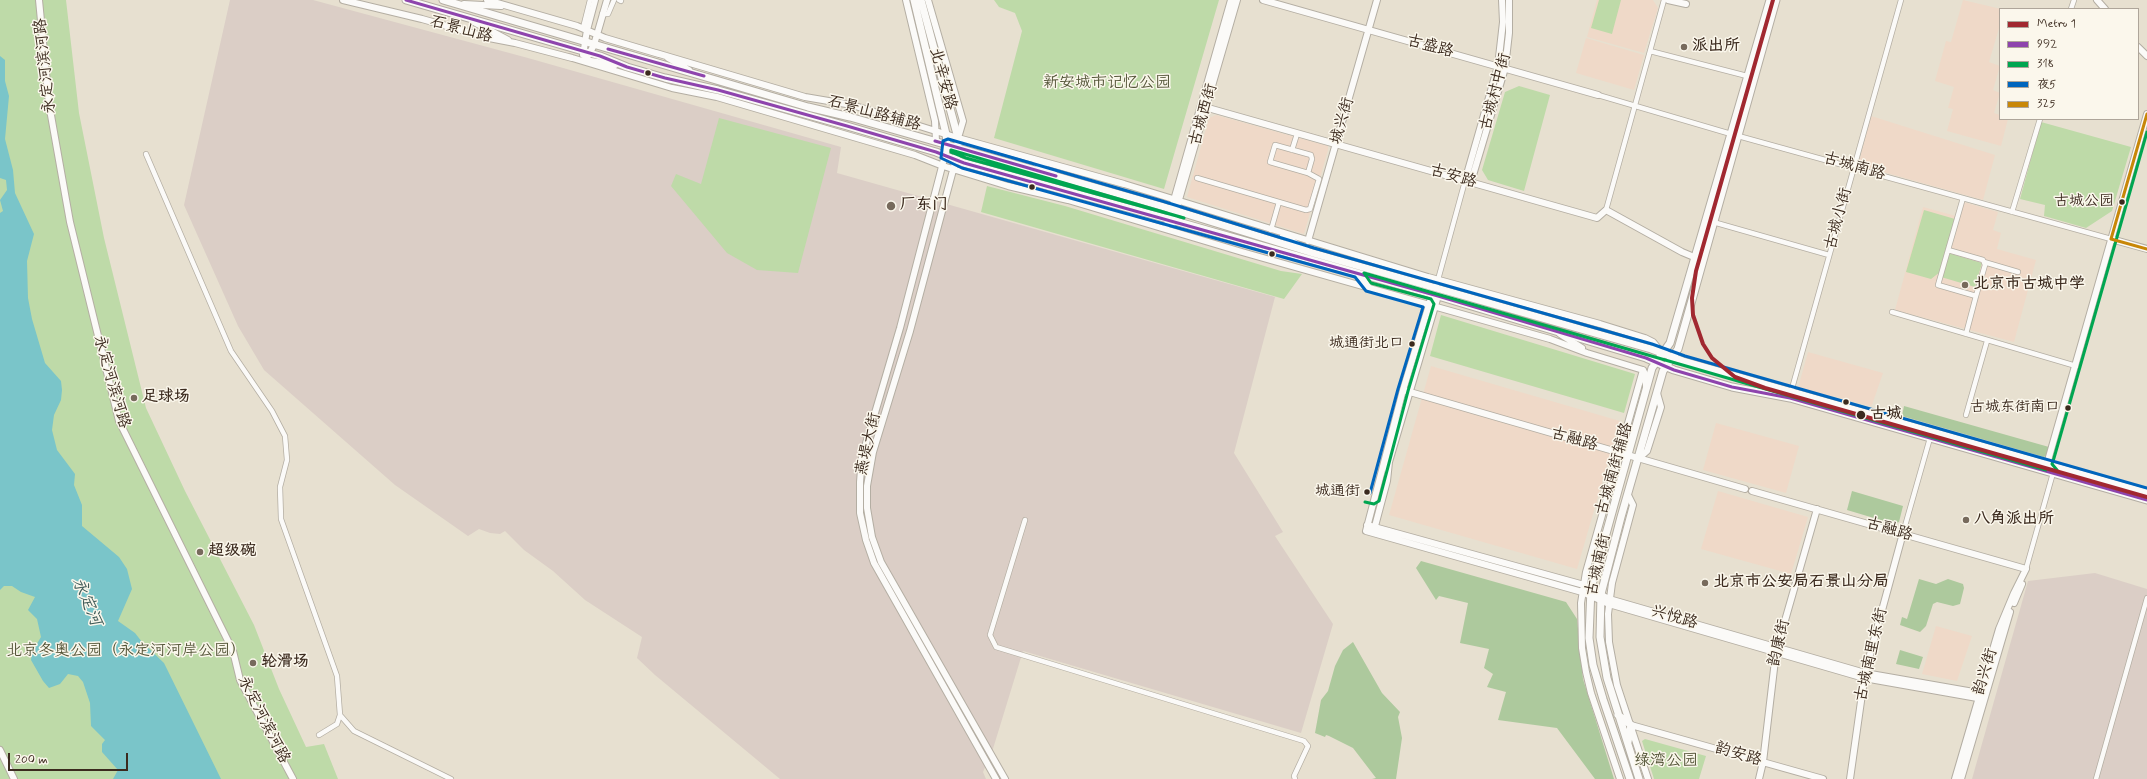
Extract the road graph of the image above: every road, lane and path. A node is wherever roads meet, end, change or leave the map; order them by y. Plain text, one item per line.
1 (39, 0) edge
2 (343, 0) edge
3 (406, 0) edge
4 (443, 0) edge
5 (487, 0) edge
6 (590, 0) edge
7 (596, 0) edge
8 (607, 0) edge
9 (614, 0) edge
10 (906, 0) edge
11 (914, 0) edge
12 (921, 0) edge
13 (928, 0) edge
14 (1231, 0) edge
15 (1237, 0) edge
16 (1263, 0) edge
17 (1378, 0) edge
18 (1502, 0) edge
19 (1509, 0) edge
20 (1664, 0) edge
21 (1668, 0) edge
22 (1770, 0) edge
23 (1776, 0) edge
24 (1901, 0) edge
25 (2097, 0) edge
26 (454, 3) junction
27 (1686, 4) dead end
28 (2104, 8) edge
29 (532, 12) junction
30 (602, 14) junction
31 (469, 19) junction
32 (912, 24) junction
33 (585, 29) junction
34 (1369, 30) junction
35 (597, 34) junction
36 (515, 42) junction
37 (585, 42) junction
38 (594, 45) junction
39 (2139, 48) edge
40 (1650, 51) junction
41 (656, 53) junction
42 (586, 56) junction
43 (2147, 56) edge
44 (569, 57) junction
45 (1498, 66) junction
46 (1505, 68) junction
47 (692, 72) junction
48 (1747, 76) junction
49 (783, 91) junction
50 (1598, 95) joint
51 (1204, 106) junction
52 (1635, 106) junction
53 (808, 107) junction
54 (2147, 114) edge
55 (2040, 120) edge
56 (936, 130) junction
57 (946, 134) junction
58 (1297, 134) junction
59 (1734, 135) junction
60 (958, 138) junction
61 (936, 141) junction
62 (947, 144) junction
63 (1337, 144) junction
64 (958, 147) junction
65 (1292, 150) junction
66 (146, 154) dead end
67 (945, 155) junction
68 (956, 159) junction
69 (1030, 159) junction
70 (943, 166) junction
71 (1854, 167) junction
72 (953, 169) junction
73 (1308, 173) junction
74 (1058, 177) junction
75 (1197, 178) dead end
76 (1468, 181) junction
77 (1963, 198) junction
78 (1176, 200) junction
79 (1279, 202) junction
80 (1174, 209) junction
81 (1606, 210) junction
82 (2012, 212) junction
83 (1171, 219) junction
84 (1713, 222) junction
85 (1168, 229) junction
86 (1271, 230) junction
87 (2111, 239) junction
88 (1308, 241) junction
89 (2147, 249) edge
90 (1948, 250) junction
91 (1313, 253) junction
92 (1829, 255) junction
93 (1694, 257) junction
94 (1984, 262) junction
95 (2018, 272) dead end
96 (1358, 274) junction
97 (1438, 279) junction
98 (1368, 286) junction
99 (1436, 287) junction
100 (1435, 296) junction
101 (1976, 296) junction
102 (1432, 305) junction
103 (1892, 312) dead end
104 (1558, 333) junction
105 (1966, 334) junction
106 (1987, 341) junction
107 (1662, 353) junction
108 (1598, 356) junction
109 (1672, 357) junction
110 (1656, 362) junction
111 (2076, 366) junction
112 (1666, 367) junction
113 (1642, 370) junction
114 (1646, 388) junction
115 (1403, 390) junction
116 (1791, 392) junction
117 (1410, 393) junction
118 (1966, 415) dead end
119 (1930, 438) junction
120 (1619, 453) junction
121 (1627, 455) junction
122 (1639, 458) junction
123 (2048, 465) junction
124 (2053, 472) junction
125 (1745, 489) dead end
126 (1752, 491) dead end
127 (2147, 493) edge
128 (1628, 495) junction
129 (2147, 500) edge
130 (1817, 509) junction
131 (1025, 520) dead end
132 (1373, 530) junction
133 (1903, 533) junction
134 (2026, 570) junction
135 (1584, 585) junction
136 (1582, 592) junction
137 (1590, 592) junction
138 (1600, 597) junction
139 (2147, 598) edge
140 (1609, 602) junction
141 (1776, 650) junction
142 (1864, 675) junction
143 (1981, 696) junction
144 (340, 714) junction
145 (1618, 715) junction
146 (1631, 725) junction
147 (319, 735) dead end
148 (1628, 744) junction
149 (0, 750) edge
150 (1763, 762) junction
151 (14, 779) edge
152 (293, 779) edge
153 (452, 779) edge
154 (996, 779) edge
155 (1005, 779) edge
156 (1295, 779) edge
157 (1620, 779) edge
158 (1630, 779) edge
159 (1639, 779) edge
160 (1648, 779) edge
161 (1759, 779) edge
162 (1823, 779) edge
163 (1850, 779) edge
164 (1955, 779) edge
165 (1960, 779) edge
166 (2096, 779) edge

1 - 152 street, 永定河滨河路
2 - 36 street, 石景山路
3 - 31 main road, 石景山路
4 - 26 main road, 石景山路
5 - 29 street
6 - 33 street
7 - 33 street
8 - 30 street
9 - 30 street
10 - 32 street
11 - 32 street
11 - 57 main road, 北辛安路
12 - 60 main road, 北辛安路
13 - 60 street
14 - 51 street, 古城西街
15 - 51 street, 古城西街
16 - 34 street, 古盛路
17 - 34 street, 城兴街
18 - 45 street, 古城村中街
19 - 46 street, 古城村中街
20 - 40 street
21 - 27 street
22 - 48 main road
23 - 59 main road
24 - 71 street, 古城小街
25 - 28 street
26 - 29 street
26 - 37 main road, 石景山路
29 - 33 street
30 - 35 street
31 - 36 street
31 - 42 main road, 石景山路
32 - 56 street
33 - 35 street
33 - 37 street
34 - 45 street, 古盛路
34 - 63 street, 城兴街
35 - 38 street
35 - 41 street
36 - 44 street, 石景山路
37 - 38 main road, 石景山路
37 - 42 street
38 - 42 street
38 - 47 main road, 石景山路
39 - 43 street
40 - 48 street
40 - 52 street
41 - 47 street
41 - 49 street, 石景山路辅路
42 - 44 street, 石景山路
42 - 67 main road, 石景山路
44 - 70 street, 石景山路辅路
45 - 46 street, 古盛路
45 - 76 street, 古城村中街
46 - 50 street, 古盛路
46 - 76 street, 古城村中街
47 - 53 main road, 石景山路
48 - 59 main road
49 - 53 street
49 - 56 street, 石景山路辅路
50 - 52 street, 古城南路
51 - 58 street, 古安路
51 - 78 street, 古城西街
52 - 59 street, 古城南路
52 - 81 street
53 - 61 main road, 石景山路
54 - 87 street
55 - 82 street
56 - 57 street, 石景山路辅路
56 - 61 street
57 - 60 street, 石景山路辅路
57 - 62 main road, 北辛安路
58 - 63 street, 古安路
58 - 65 street
59 - 71 street, 古城南路
59 - 84 main road, 古城南街
59 - 93 main road, 古城南街
60 - 64 main road, 北辛安路
60 - 69 street, 石景山路辅路
61 - 62 main road, 石景山路
62 - 64 main road, 石景山路
62 - 67 main road, 北辛安路
63 - 76 street, 古安路
63 - 88 street, 城兴街
64 - 68 main road, 北辛安路
64 - 74 main road, 石景山路
65 - 73 street
65 - 73 street
66 - 144 street
67 - 68 main road, 石景山路
67 - 70 street, 燕堤大街
68 - 72 street, 燕堤大街
68 - 83 main road, 石景山路
69 - 74 street
69 - 78 street, 石景山路辅路
70 - 72 street, 石景山路辅路
70 - 154 street, 燕堤大街
71 - 77 street, 古城南路
71 - 92 street, 古城小街
72 - 85 street, 石景山路辅路
72 - 155 street, 燕堤大街
73 - 79 street
74 - 80 main road, 石景山路
75 - 79 street
76 - 81 street, 古安路
76 - 97 street
77 - 82 street, 古城南路
77 - 90 street
78 - 80 street, 古城西街
78 - 86 street, 石景山路辅路
79 - 86 street
80 - 83 street, 古城西街
80 - 91 main road, 石景山路
81 - 93 street
82 - 87 street, 古城南路
83 - 85 street, 古城西街
83 - 96 main road, 石景山路
84 - 92 street
84 - 109 main road, 古城南街
85 - 98 street, 石景山路辅路
86 - 88 street, 石景山路辅路
86 - 91 street
87 - 89 street
87 - 111 street
88 - 97 street, 石景山路辅路
90 - 94 street
90 - 101 street
91 - 99 main road, 石景山路
92 - 116 street, 古城小街
93 - 107 main road, 古城南街
94 - 95 street
94 - 101 street
96 - 98 main road
96 - 100 main road, 石景山路
97 - 99 street
97 - 107 street, 石景山路辅路
98 - 102 street, 石景山路辅路
99 - 107 main road, 石景山路
100 - 102 street
100 - 104 main road, 石景山路
101 - 105 street
102 - 108 street, 石景山路辅路
102 - 115 street
102 - 117 street
103 - 105 street
104 - 108 street
104 - 110 main road, 石景山路
105 - 106 street
106 - 111 street
106 - 118 street
107 - 109 main road, 石景山路
107 - 110 main road, 古城南街
108 - 113 street, 石景山路辅路
109 - 112 main road, 古城南街
109 - 116 main road
110 - 112 main road, 石景山路
110 - 114 main road, 古城南街
111 - 123 street
112 - 119 main road, 石景山路
112 - 122 main road, 古城南街
113 - 114 street
113 - 120 street, 古城南街辅路
114 - 121 main road, 古城南街
115 - 117 street, 古融路
115 - 132 street
116 - 123 main road
117 - 120 street, 古融路
117 - 132 street
119 - 124 main road, 石景山路
119 - 133 street
120 - 121 street, 古融路
120 - 135 street, 古城南街辅路
121 - 122 street, 古融路
121 - 137 main road, 古城南街
122 - 125 street, 古融路
122 - 128 main road, 古城南街
123 - 124 street
123 - 127 main road
124 - 129 main road, 石景山路
124 - 134 street, 韵兴街
126 - 130 street, 古融路
128 - 138 main road, 古城南街
128 - 140 street, 古城南街辅路
130 - 133 street, 古融路
130 - 141 street, 韵康街
131 - 156 street
132 - 135 street, 兴悦路
132 - 136 street, 兴悦路
133 - 134 street, 古融路
133 - 142 street, 古城南里东街
134 - 143 street, 韵兴街
135 - 136 street, 古城南街辅路
135 - 137 street, 兴悦路
136 - 137 street, 兴悦路
136 - 157 street, 古城南街辅路
137 - 138 street, 兴悦路
137 - 158 main road, 古城南街
138 - 140 street, 兴悦路
138 - 145 main road, 古城南街
139 - 166 street
140 - 141 street, 兴悦路
140 - 146 street, 古城南街辅路
141 - 142 street, 兴悦路
141 - 150 street, 韵康街
142 - 143 street, 兴悦路
142 - 163 street, 古城南里东街
143 - 164 street, 韵兴街
143 - 165 street, 韵兴街
144 - 147 street
144 - 153 street
145 - 146 main road
145 - 148 main road, 古城南街
146 - 148 main road
146 - 150 street, 韵安路
146 - 160 street, 古城南街辅路
148 - 159 main road, 古城南街
149 - 151 street
150 - 161 street, 韵康街
150 - 162 street, 韵安路

